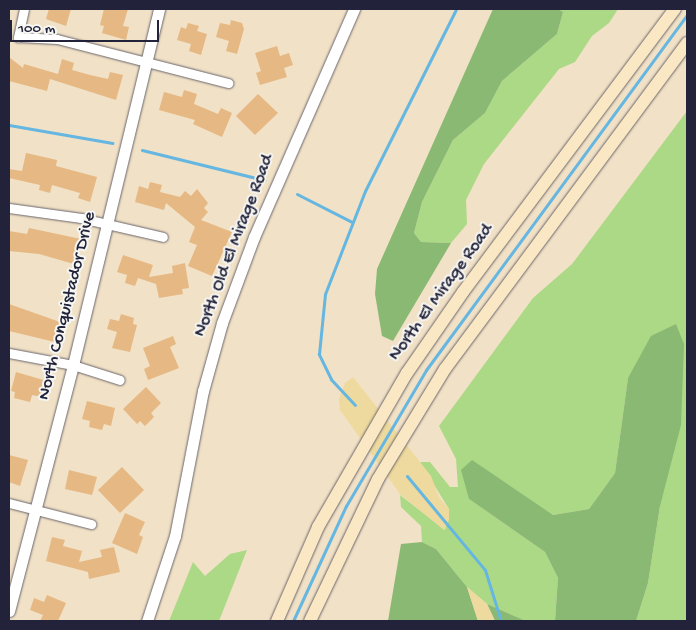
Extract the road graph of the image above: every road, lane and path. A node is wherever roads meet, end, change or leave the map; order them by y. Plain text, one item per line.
1 (24, 9) edge
2 (159, 9) edge
3 (354, 9) edge
4 (675, 9) edge
5 (687, 43) edge
6 (146, 62) junction
7 (228, 83) dead end
8 (9, 208) edge
9 (105, 226) junction
10 (164, 237) dead end
11 (9, 353) edge
12 (73, 365) junction
13 (120, 380) dead end
14 (9, 503) edge
15 (36, 509) junction
16 (91, 524) dead end
17 (9, 611) edge
18 (148, 621) edge
19 (277, 621) edge
20 (310, 621) edge

1 - 6 street
2 - 6 street, North Conquistador Drive
3 - 18 street, North Old El Mirage Road
4 - 19 main road, North El Mirage Road
5 - 20 main road
6 - 7 street
6 - 9 street, North Conquistador Drive
8 - 9 street
9 - 10 street
9 - 12 street, North Conquistador Drive
11 - 12 street
12 - 13 street
12 - 15 street, North Conquistador Drive
14 - 15 street
15 - 16 street
15 - 17 street, North Conquistador Drive

